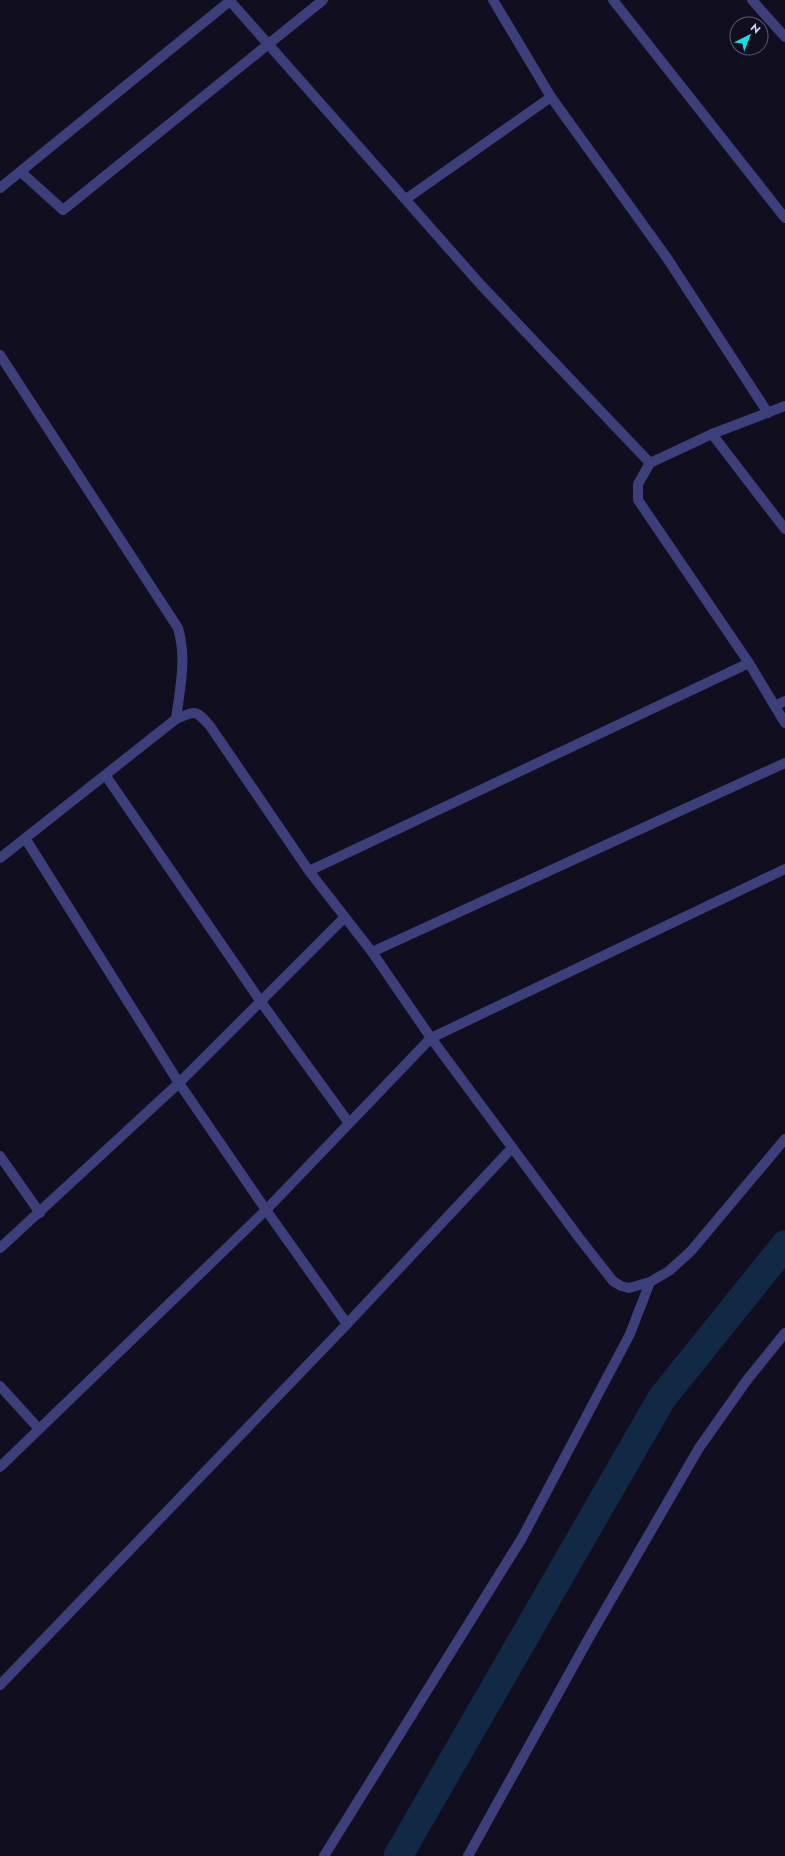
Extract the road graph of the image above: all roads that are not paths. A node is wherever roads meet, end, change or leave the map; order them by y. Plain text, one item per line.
1 (323, 0) edge
2 (493, 0) edge
3 (613, 0) edge
4 (752, 0) edge
5 (230, 1) edge
6 (785, 37) edge
7 (268, 46) junction
8 (551, 97) junction
9 (21, 172) junction
10 (0, 188) edge
11 (406, 199) junction
12 (785, 218) edge
13 (0, 355) edge
14 (785, 406) edge
15 (768, 413) junction
16 (712, 434) junction
17 (650, 463) junction
18 (785, 529) edge
19 (749, 663) junction
20 (785, 701) edge
21 (775, 706) junction
22 (176, 719) junction
23 (785, 723) edge
24 (785, 763) edge
25 (106, 776) junction
26 (25, 838) junction
27 (0, 858) edge
28 (785, 869) edge
29 (309, 871) junction
30 (344, 918) junction
31 (372, 952) junction
32 (261, 1002) junction
33 (431, 1038) junction
34 (179, 1083) junction
35 (349, 1123) junction
36 (785, 1139) edge
37 (512, 1148) junction
38 (0, 1156) edge
39 (266, 1210) junction
40 (40, 1213) junction
41 (0, 1248) edge
42 (650, 1282) junction
43 (347, 1324) junction
44 (785, 1333) edge
45 (0, 1386) edge
46 (39, 1429) junction
47 (0, 1467) edge
48 (0, 1685) edge
49 (324, 1856) edge
50 (468, 1856) edge

1 - 7 street
2 - 8 street
3 - 12 street
4 - 6 street
5 - 7 street
5 - 9 street
7 - 9 street
7 - 11 street
8 - 11 street
8 - 15 street
9 - 10 street
11 - 17 street
13 - 22 street
14 - 15 street
15 - 16 street
16 - 17 street
16 - 18 street
17 - 19 street
19 - 21 street
19 - 29 street
20 - 21 street
21 - 23 street
22 - 25 street
22 - 29 street
24 - 31 street
25 - 26 street
25 - 32 street
26 - 27 street
26 - 34 street
28 - 33 street
29 - 30 street
30 - 31 street
30 - 32 street
31 - 33 street
32 - 34 street
32 - 35 street
33 - 35 street
33 - 37 street
34 - 39 street
34 - 40 street
35 - 39 street
36 - 42 street
37 - 42 street
37 - 43 street
38 - 40 street
39 - 43 street
39 - 46 street
40 - 41 street
42 - 49 street
43 - 48 street
44 - 50 street
45 - 46 street
46 - 47 street

